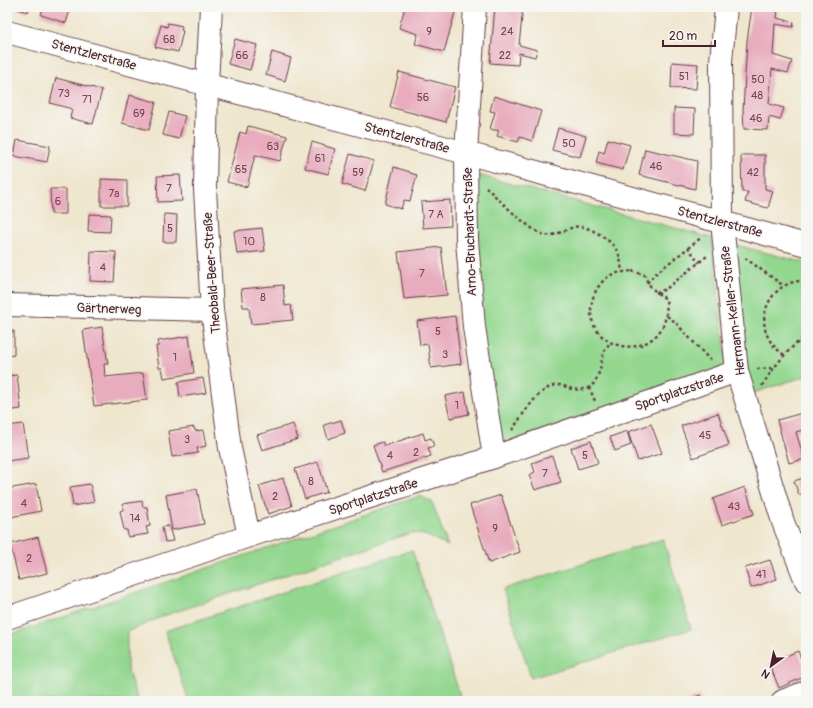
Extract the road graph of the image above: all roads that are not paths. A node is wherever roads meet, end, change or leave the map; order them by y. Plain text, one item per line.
1 (211, 7) edge
2 (475, 7) edge
3 (726, 7) edge
4 (7, 32) edge
5 (207, 84) junction
6 (466, 153) junction
7 (723, 232) junction
8 (806, 245) edge
9 (7, 305) edge
10 (212, 310) junction
11 (737, 371) junction
12 (494, 457) junction
13 (249, 536) junction
14 (806, 581) edge
15 (7, 618) edge
16 (806, 692) edge
17 (783, 701) edge

1 - 5 street, Theobald-Beer-Straße
2 - 6 street, Arno-Bruchardt-Straße
3 - 7 street, Hermann-Keller-Straße
4 - 5 street, Stentzlerstraße
5 - 6 street, Stentzlerstraße
5 - 10 street, Theobald-Beer-Straße
6 - 7 street, Stentzlerstraße
6 - 12 street, Arno-Bruchardt-Straße
7 - 8 street, Stentzlerstraße
7 - 11 street, Hermann-Keller-Straße
9 - 10 street, Gärtnerweg
10 - 13 street, Theobald-Beer-Straße
11 - 12 street, Sportplatzstraße
11 - 14 street, Hermann-Keller-Straße
12 - 13 street, Sportplatzstraße
13 - 15 street, Sportplatzstraße
16 - 17 street

